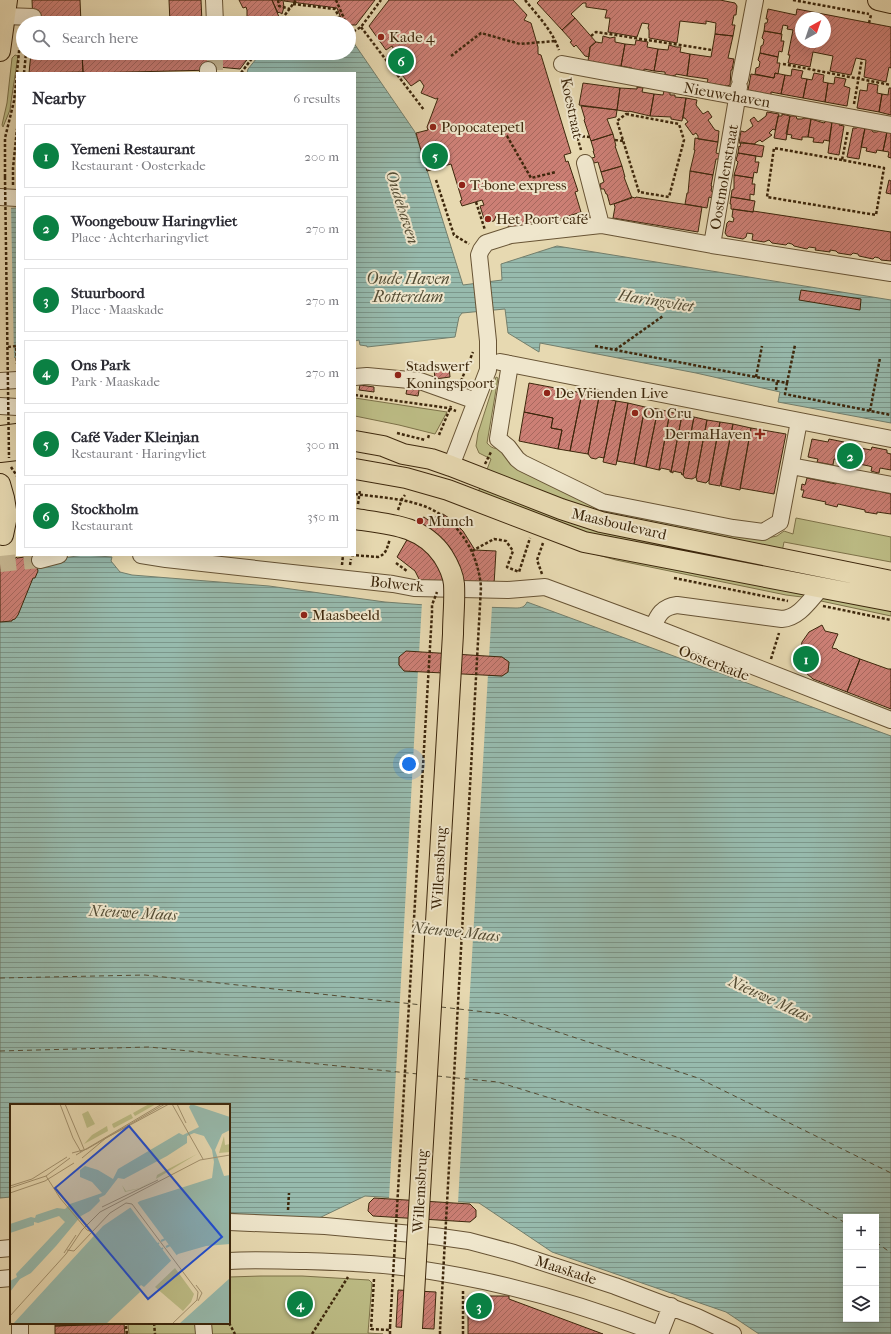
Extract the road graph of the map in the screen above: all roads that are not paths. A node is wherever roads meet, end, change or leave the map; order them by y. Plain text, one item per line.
1 (214, 0) edge
2 (755, 0) edge
3 (17, 12) edge
4 (215, 16) edge
5 (0, 51) edge
6 (562, 64) road end
7 (739, 87) junction
8 (891, 125) edge
9 (585, 163) road end
10 (15, 191) edge
11 (0, 197) edge
12 (601, 225) junction
13 (712, 245) junction
14 (891, 273) edge
15 (489, 361) junction
16 (510, 364) junction
17 (356, 376) edge
18 (476, 400) junction
19 (799, 421) junction
20 (16, 434) edge
21 (0, 436) edge
22 (891, 439) edge
23 (356, 441) edge
24 (451, 466) junction
25 (791, 466) junction
26 (356, 469) edge
27 (0, 484) edge
28 (891, 485) edge
29 (456, 493) junction
30 (356, 519) edge
31 (6, 526) edge
32 (55, 556) edge
33 (147, 556) edge
34 (40, 560) tunnel mouth
35 (891, 581) edge
36 (540, 583) junction
37 (821, 588) junction
38 (891, 601) edge
39 (653, 627) junction
40 (891, 720) edge
41 (891, 731) edge
42 (230, 1222) edge
43 (10, 1248) edge
44 (0, 1249) edge
45 (230, 1261) edge
46 (10, 1278) edge
47 (0, 1279) edge
48 (670, 1306) junction
49 (203, 1324) edge
50 (412, 1331) edge
51 (204, 1334) edge
52 (660, 1334) edge
53 (733, 1334) edge

1 - 4 street
2 - 7 street, Oostmolenstraat
3 - 5 main road
6 - 7 street, Nieuwehaven
7 - 8 street, Nieuwehaven
7 - 13 street, Oostmolenstraat
9 - 12 street
10 - 11 street
12 - 13 street
12 - 15 street
13 - 14 street
15 - 16 street
15 - 18 street
16 - 19 street
16 - 25 street
17 - 18 street
18 - 24 street
19 - 22 street
19 - 25 street
20 - 21 main road
23 - 24 main road, Maasboulevard
24 - 29 main road
24 - 35 main road, Maasboulevard
25 - 28 street
26 - 29 main road, Maasboulevard
27 - 31 main road
29 - 37 main road, Maasboulevard
30 - 50 main road, Willemsbrug, bridge
32 - 34 street
33 - 36 street, Bolwerk
36 - 39 street, Oosterkade
36 - 41 street, Oosterkade
37 - 38 main road, Maasboulevard
37 - 39 street
39 - 40 street, Oosterkade
42 - 48 street, Maaskade
43 - 44 street
45 - 52 street, Maaskade
46 - 47 street
48 - 52 street, Maaskade
48 - 53 street, Maaskade
49 - 51 street

